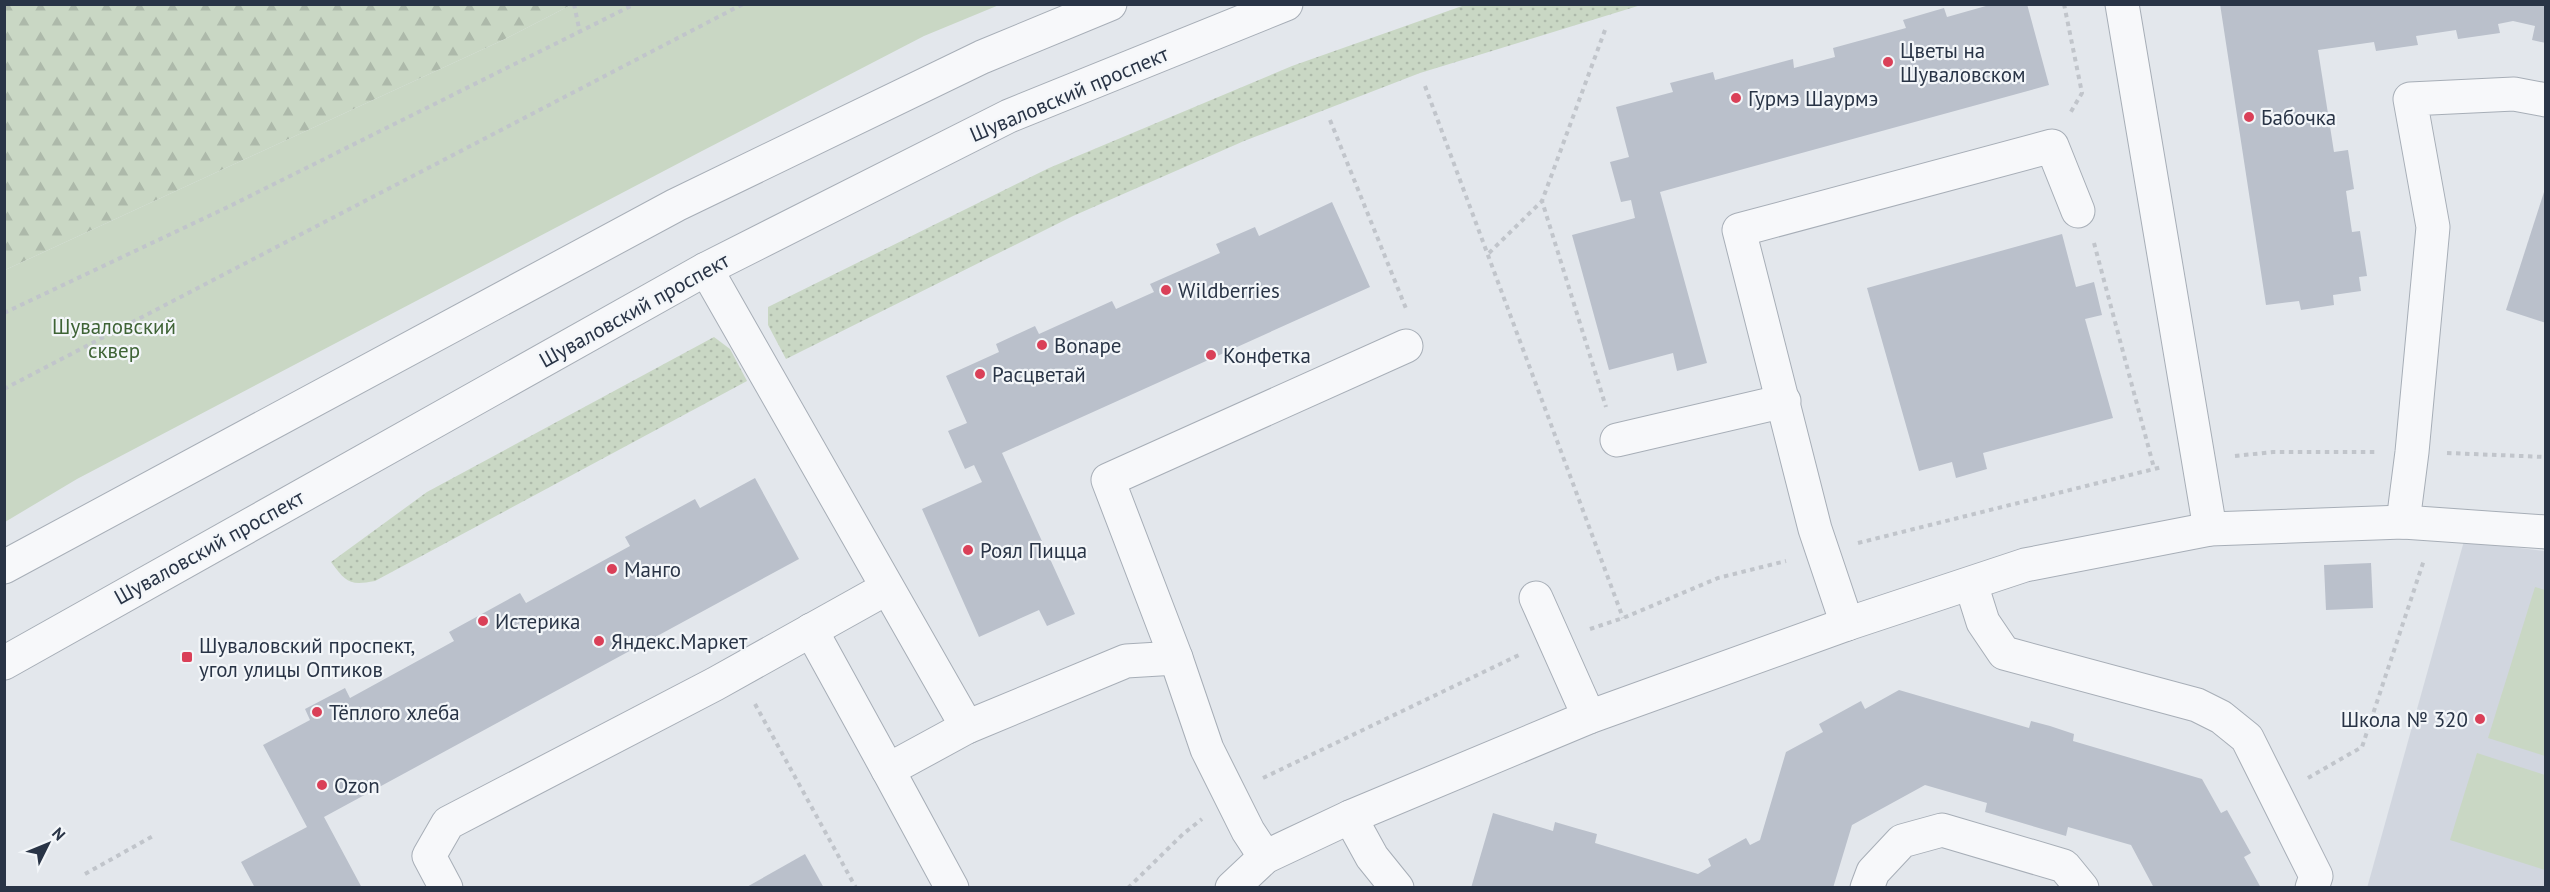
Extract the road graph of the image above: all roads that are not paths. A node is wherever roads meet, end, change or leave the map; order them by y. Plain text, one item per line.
1 (1110, 4) edge
2 (1286, 4) edge
3 (2122, 4) edge
4 (2546, 100) edge
5 (2078, 211) road end
6 (706, 269) junction
7 (1406, 346) road end
8 (1784, 401) junction
9 (1617, 440) road end
10 (2403, 522) junction
11 (2210, 529) junction
12 (2546, 532) edge
13 (4, 567) edge
14 (1971, 584) junction
15 (887, 588) junction
16 (1536, 598) dead end
17 (1847, 624) junction
18 (811, 630) junction
19 (1176, 658) junction
20 (4, 663) edge
21 (1589, 717) junction
22 (967, 727) junction
23 (888, 770) junction
24 (1350, 817) junction
25 (1265, 857) junction
26 (446, 888) edge
27 (952, 888) edge
28 (1232, 888) edge
29 (1397, 888) edge
30 (1868, 888) edge
31 (2082, 888) edge
32 (2312, 888) edge

1 - 13 street
2 - 6 street, Шуваловский проспект
3 - 11 street
4 - 10 street
5 - 8 street
6 - 15 street
6 - 20 street, Шуваловский проспект
7 - 19 street
8 - 9 street
8 - 17 street
10 - 11 street
10 - 12 street
11 - 14 street
14 - 17 street
14 - 32 street
15 - 18 street
15 - 22 street
16 - 21 street
17 - 21 street
18 - 23 street
18 - 26 street
19 - 22 street
19 - 25 street
21 - 24 street
22 - 23 street
23 - 27 street
24 - 25 street
24 - 29 street
25 - 28 street
30 - 31 street

